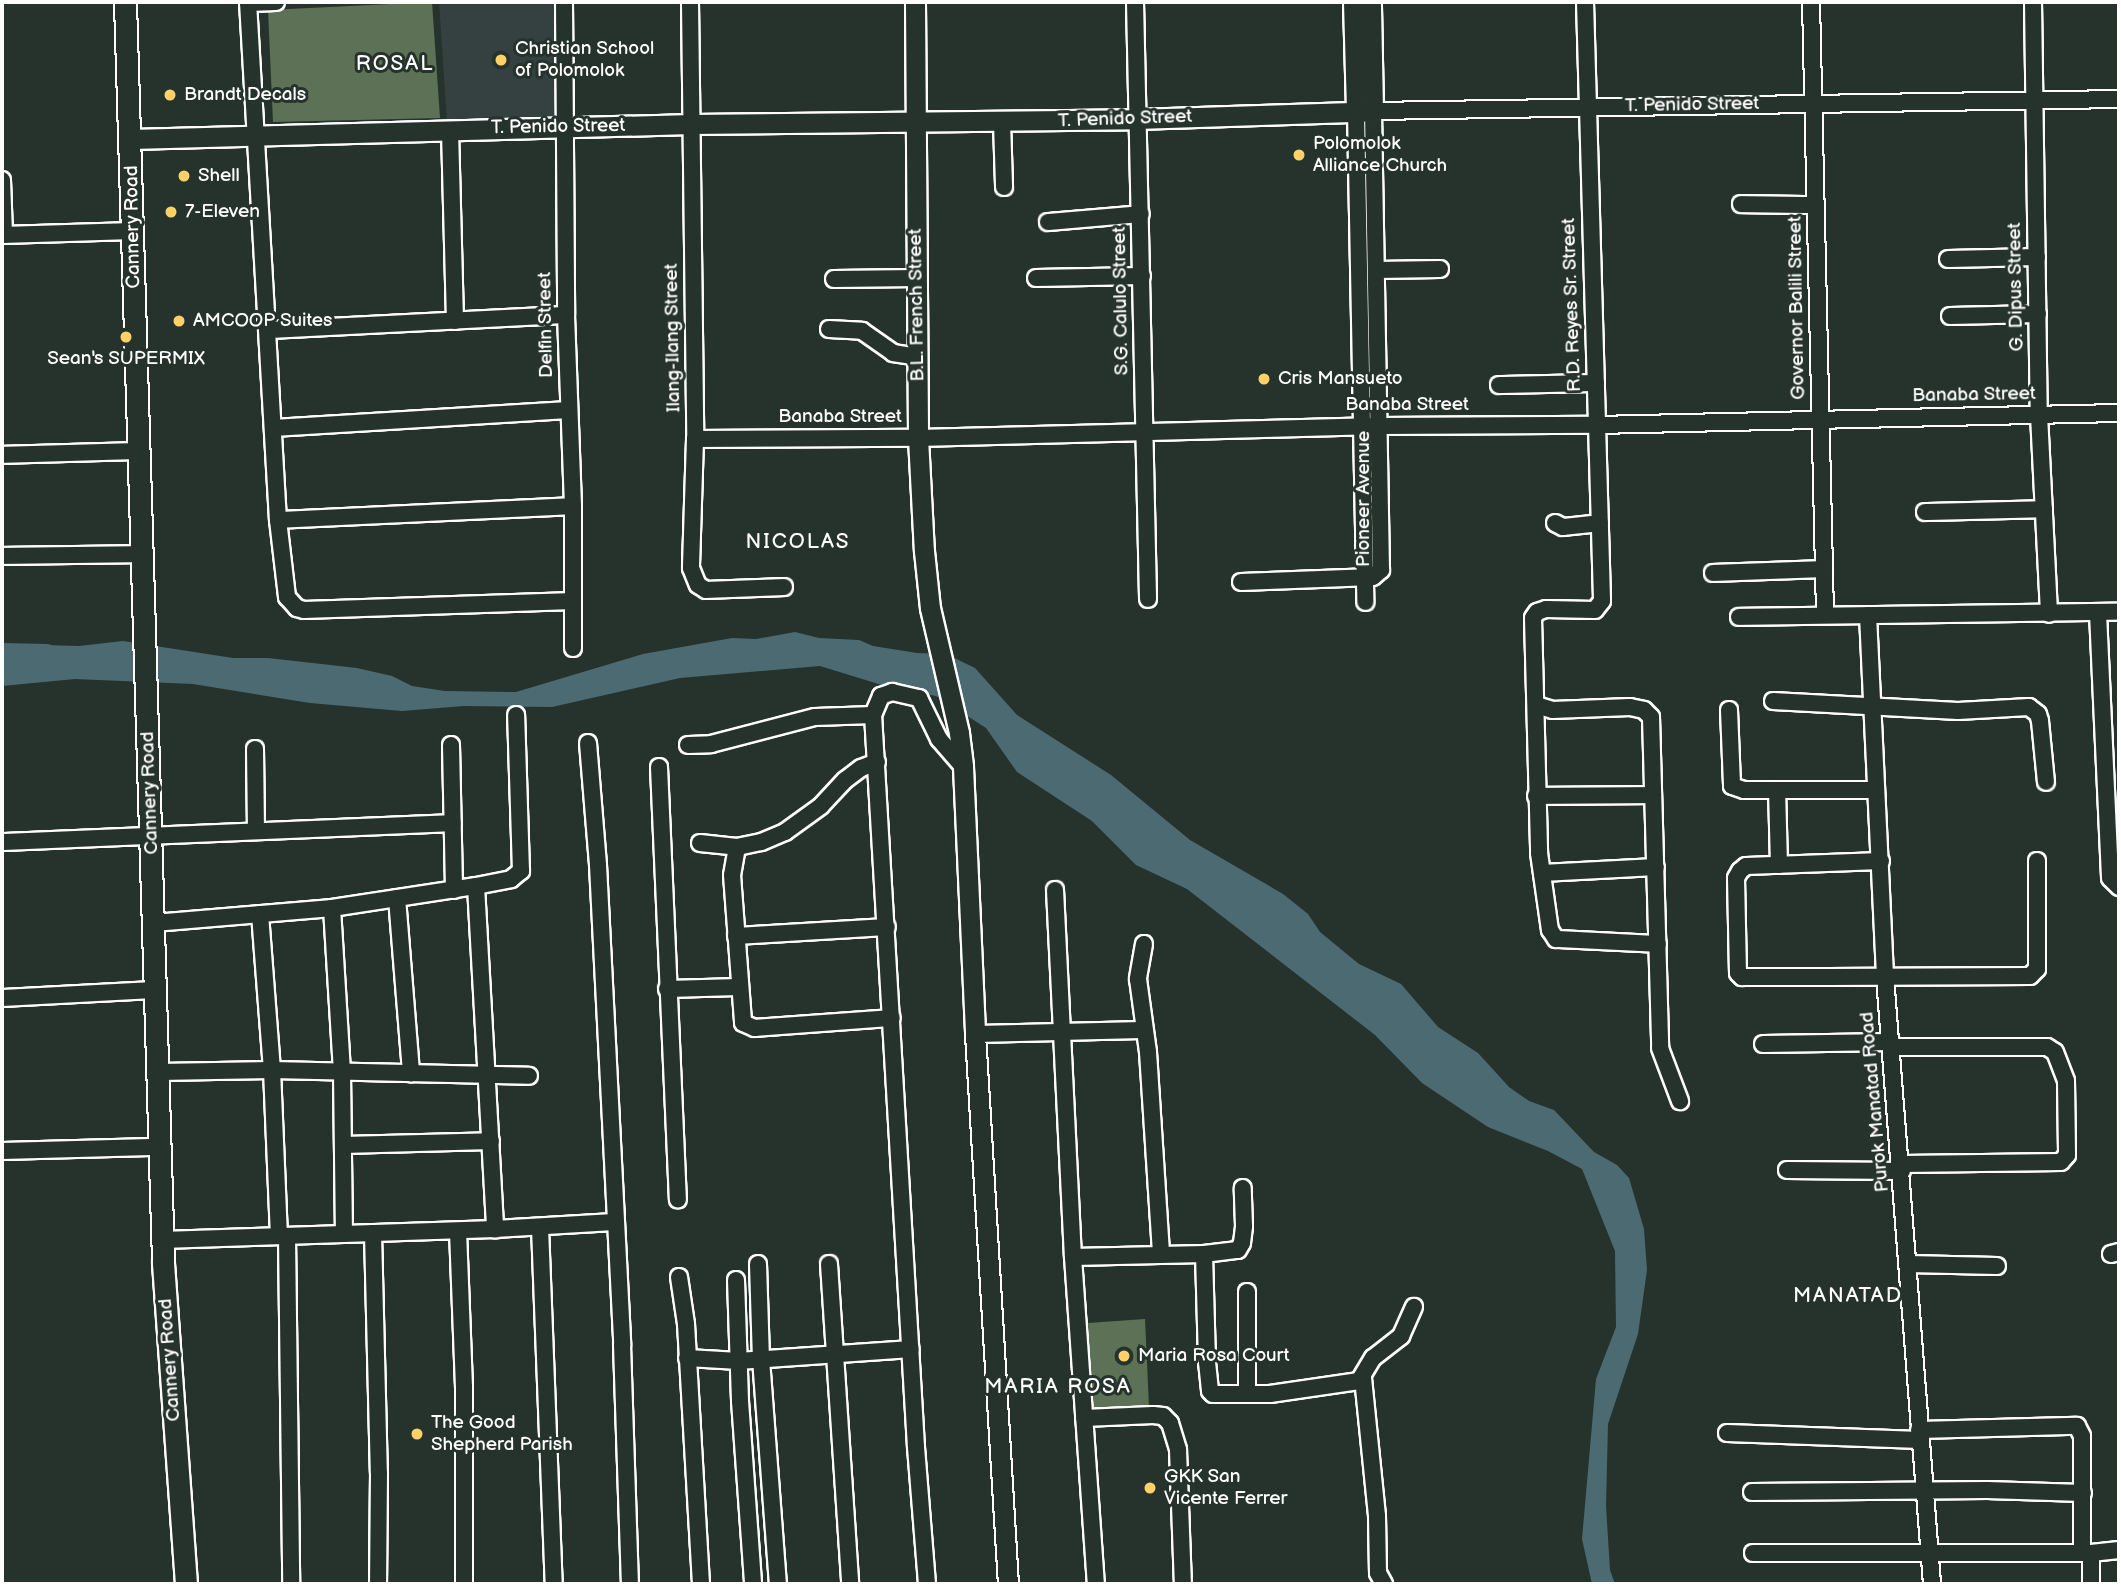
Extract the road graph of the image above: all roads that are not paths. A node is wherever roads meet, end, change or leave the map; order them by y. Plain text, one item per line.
1 (125, 2) edge
2 (248, 2) edge
3 (276, 2) edge
4 (564, 2) edge
5 (690, 2) edge
6 (915, 2) edge
7 (1135, 2) edge
8 (1353, 2) edge
9 (1371, 2) edge
10 (1585, 2) edge
11 (1811, 2) edge
12 (2033, 2) edge
13 (2035, 99) junction
14 (2119, 99) edge
15 (1813, 103) junction
16 (1586, 106) junction
17 (1365, 111) junction
18 (1138, 119) junction
19 (1002, 122) junction
20 (691, 124) junction
21 (915, 124) junction
22 (566, 127) junction
23 (450, 130) junction
24 (256, 135) junction
25 (131, 139) junction
26 (2, 180) edge
27 (1004, 187) dead end
28 (1741, 204) dead end
29 (1815, 205) junction
30 (1141, 214) junction
31 (1048, 222) dead end
32 (133, 232) junction
33 (3, 235) edge
34 (2037, 257) junction
35 (1948, 259) dead end
36 (1440, 269) dead end
37 (1376, 270) junction
38 (1142, 276) junction
39 (917, 278) junction
40 (1036, 278) dead end
41 (834, 279) dead end
42 (2038, 314) junction
43 (566, 315) junction
44 (1950, 316) dead end
45 (455, 321) junction
46 (829, 329) dead end
47 (268, 330) junction
48 (918, 357) junction
49 (1596, 383) junction
50 (1499, 385) dead end
51 (568, 410) junction
52 (2119, 413) edge
53 (2039, 415) junction
54 (1820, 418) junction
55 (1597, 425) junction
56 (1371, 426) junction
57 (273, 428) junction
58 (1143, 432) junction
59 (918, 438) junction
60 (695, 439) junction
61 (138, 451) junction
62 (2, 455) edge
63 (573, 506) junction
64 (2044, 509) junction
65 (1925, 512) dead end
66 (278, 520) junction
67 (1555, 523) dead end
68 (1600, 523) junction
69 (142, 554) junction
70 (2, 556) edge
71 (1824, 569) junction
72 (1713, 573) dead end
73 (1365, 578) junction
74 (1241, 582) dead end
75 (784, 587) dead end
76 (1148, 599) dead end
77 (573, 601) junction
78 (1365, 602) dead end
79 (2119, 612) edge
80 (1825, 613) junction
81 (2098, 613) junction
82 (2049, 614) junction
83 (1868, 615) junction
84 (1738, 617) dead end
85 (573, 648) dead end
86 (1773, 701) dead end
87 (1536, 705) junction
88 (1872, 708) junction
89 (1729, 710) dead end
90 (516, 715) dead end
91 (873, 715) junction
92 (588, 743) dead end
93 (451, 745) dead end
94 (688, 745) dead end
95 (255, 749) dead end
96 (877, 762) junction
97 (659, 767) dead end
98 (963, 767) junction
99 (2046, 782) dead end
100 (1777, 790) junction
101 (1877, 790) junction
102 (1651, 795) junction
103 (1536, 796) junction
104 (453, 823) junction
105 (2114, 827) edge
106 (256, 831) junction
107 (152, 835) junction
108 (2, 842) edge
109 (700, 843) dead end
110 (737, 847) junction
111 (1881, 861) junction
112 (2037, 861) dead end
113 (1779, 865) junction
114 (1656, 867) junction
115 (1542, 873) junction
116 (475, 887) junction
117 (2119, 887) edge
118 (454, 890) junction
119 (1055, 890) dead end
120 (397, 898) junction
121 (332, 908) junction
122 (260, 914) junction
123 (154, 923) junction
124 (887, 927) junction
125 (736, 936) junction
126 (1144, 944) dead end
127 (1658, 944) junction
128 (1885, 977) junction
129 (739, 987) junction
130 (667, 989) junction
131 (155, 990) junction
132 (2, 998) edge
133 (892, 1018) junction
134 (1144, 1030) junction
135 (1060, 1031) junction
136 (975, 1034) junction
137 (1763, 1044) dead end
138 (1891, 1044) junction
139 (272, 1070) junction
140 (159, 1072) junction
141 (342, 1073) junction
142 (411, 1073) junction
143 (487, 1075) junction
144 (529, 1076) dead end
145 (1681, 1101) dead end
146 (491, 1141) junction
147 (343, 1145) junction
148 (160, 1147) junction
149 (2, 1151) edge
150 (1902, 1168) junction
151 (1787, 1170) dead end
152 (1243, 1188) dead end
153 (678, 1200) dead end
154 (614, 1222) junction
155 (540, 1227) junction
156 (495, 1229) junction
157 (458, 1231) junction
158 (373, 1233) junction
159 (344, 1234) junction
160 (283, 1236) junction
161 (162, 1240) junction
162 (1204, 1254) junction
163 (1161, 1255) junction
164 (1073, 1257) junction
165 (758, 1264) dead end
166 (829, 1264) dead end
167 (1908, 1264) junction
168 (1997, 1266) dead end
169 (680, 1277) dead end
170 (736, 1280) dead end
171 (1247, 1292) dead end
172 (1414, 1307) dead end
173 (911, 1349) junction
174 (835, 1355) junction
175 (687, 1358) junction
176 (761, 1359) junction
177 (739, 1361) junction
178 (1363, 1378) junction
179 (1247, 1394) junction
180 (1084, 1418) junction
181 (1727, 1433) dead end
182 (1920, 1435) junction
183 (1752, 1492) dead end
184 (1923, 1493) junction
185 (2083, 1493) junction
186 (2119, 1550) edge
187 (1753, 1553) dead end
188 (1930, 1553) junction
189 (2086, 1553) junction
190 (186, 1584) edge
191 (291, 1584) edge
192 (378, 1584) edge
193 (464, 1584) edge
194 (554, 1584) edge
195 (630, 1584) edge
196 (701, 1584) edge
197 (753, 1584) edge
198 (778, 1584) edge
199 (850, 1584) edge
200 (928, 1584) edge
201 (1008, 1584) edge
202 (1096, 1584) edge
203 (1183, 1584) edge
204 (1384, 1584) edge
205 (1932, 1584) edge
206 (2091, 1584) edge

1 - 25 main road, Cannery Road
2 - 3 street
2 - 24 street
4 - 22 street, Delfin Street
5 - 20 street, Ilang-Ilang Street
6 - 21 street, B.L. French Street
7 - 18 street, S.G. Calulo Street
8 - 17 street, Pioneer Avenue
9 - 17 street, Pioneer Avenue
10 - 16 street, R.D. Reyes Sr. Street
11 - 15 street, Governor Balili Street
12 - 13 street, G. Dipus Street
13 - 14 street, T. Penido Street
13 - 15 street, T. Penido Street
13 - 34 street, G. Dipus Street
15 - 16 street, T. Penido Street
15 - 29 street, Governor Balili Street
16 - 17 street, T. Penido Street
16 - 49 street, R.D. Reyes Sr. Street
17 - 18 street, T. Penido Street
17 - 37 street, Pioneer Avenue
17 - 56 street, Pioneer Avenue
18 - 19 street, T. Penido Street
18 - 30 street, S.G. Calulo Street
19 - 21 street, T. Penido Street
19 - 27 street
20 - 21 street, T. Penido Street
20 - 22 street, T. Penido Street
20 - 60 street, Ilang-Ilang Street
21 - 39 street, B.L. French Street
22 - 23 street, T. Penido Street
22 - 43 street, Delfin Street
23 - 24 street, T. Penido Street
23 - 45 street
24 - 25 street, T. Penido Street
24 - 47 street
25 - 32 main road, Cannery Road
26 - 33 street
28 - 29 street
29 - 54 street, Governor Balili Street
30 - 31 street
30 - 38 street, S.G. Calulo Street
32 - 33 street
32 - 61 main road, Cannery Road
34 - 35 street
34 - 42 street, G. Dipus Street
36 - 37 street
37 - 56 street, Pioneer Avenue
38 - 40 street
38 - 58 street, S.G. Calulo Street
39 - 41 street
39 - 48 street, B.L. French Street
42 - 44 street
42 - 53 street, G. Dipus Street
43 - 45 street
43 - 51 street, Delfin Street
45 - 47 street
46 - 48 street
47 - 57 street
48 - 59 street, B.L. French Street
49 - 50 street
49 - 55 street, R.D. Reyes Sr. Street
51 - 57 street
51 - 63 street, Delfin Street
52 - 53 street, Banaba Street
53 - 54 street, Banaba Street
53 - 64 street, G. Dipus Street
54 - 55 street, Banaba Street
54 - 71 street, Governor Balili Street
55 - 56 street, Banaba Street
55 - 68 street, R.D. Reyes Sr. Street
56 - 58 street, Banaba Street
56 - 73 street, Pioneer Avenue
57 - 66 street
58 - 59 street, Banaba Street
58 - 76 street, S.G. Calulo Street
59 - 60 street, Banaba Street
59 - 98 street, B.L. French Street
60 - 75 street, Ilang-Ilang Street
61 - 62 street
61 - 69 main road, Cannery Road
63 - 66 street
63 - 77 street, Delfin Street
64 - 65 street
64 - 82 street, G. Dipus Street
66 - 77 street
67 - 68 street
68 - 87 street, R.D. Reyes Sr. Street
69 - 70 street
69 - 107 main road, Cannery Road
71 - 72 street
71 - 80 street, Governor Balili Street
73 - 74 street
73 - 78 street
77 - 85 street, Delfin Street
79 - 81 street
80 - 83 street
80 - 84 street
81 - 82 street
81 - 105 street
82 - 83 street
83 - 88 street, Purok Manatad Road
86 - 88 street
87 - 102 street
87 - 103 street
88 - 99 street
88 - 101 street, Purok Manatad Road
89 - 100 street
90 - 116 street
91 - 94 street
91 - 96 street
91 - 98 street
92 - 154 street
93 - 104 street
95 - 106 street
96 - 110 street
96 - 124 street
97 - 130 street
98 - 136 street, B.L. French Street
100 - 101 street
100 - 113 street
101 - 111 street, Purok Manatad Road
102 - 103 street
102 - 114 street
103 - 115 street
104 - 106 street
104 - 118 street
105 - 117 street
106 - 107 street
107 - 108 street
107 - 123 main road, Cannery Road
109 - 110 street
110 - 125 street
111 - 113 street
111 - 128 street, Purok Manatad Road
112 - 128 street
113 - 128 street
114 - 115 street
114 - 127 street
115 - 127 street
116 - 118 street
116 - 143 street
118 - 120 street
119 - 135 street
120 - 121 street
120 - 142 street
121 - 122 street
121 - 141 street
122 - 123 street
122 - 139 street
123 - 131 main road, Cannery Road
124 - 125 street
124 - 133 street
125 - 129 street
126 - 134 street
127 - 145 street
128 - 138 street, Purok Manatad Road
129 - 130 street
129 - 133 street
130 - 153 street
131 - 132 street
131 - 140 main road, Cannery Road
133 - 173 street
134 - 135 street
134 - 163 street
135 - 136 street
135 - 164 street
136 - 201 street, B.L. French Street
137 - 138 street
138 - 150 street, Purok Manatad Road
138 - 150 street
139 - 140 street
139 - 141 street
139 - 160 street
140 - 148 main road, Cannery Road
141 - 142 street
141 - 147 street
142 - 143 street
143 - 144 street
143 - 146 street
146 - 147 street
146 - 156 street
147 - 159 street
148 - 149 street
148 - 161 main road, Cannery Road
150 - 151 street
150 - 167 street, Purok Manatad Road
152 - 162 street
154 - 155 street
154 - 195 street
155 - 156 street
155 - 194 street
156 - 157 street
157 - 158 street
157 - 193 street
158 - 159 street
158 - 192 street
159 - 160 street
160 - 161 street
160 - 191 street
161 - 190 main road, Cannery Road
162 - 163 street
162 - 179 street
163 - 164 street
164 - 180 street
165 - 176 street
166 - 174 street
167 - 168 street
167 - 182 street, Purok Manatad Road
169 - 175 street
170 - 177 street
171 - 179 street
172 - 178 street
173 - 174 street
173 - 200 street
174 - 176 street
174 - 199 street
175 - 177 street
175 - 196 street
176 - 177 street
176 - 198 street
177 - 197 street
178 - 179 street
178 - 204 street
180 - 202 street
180 - 203 street
181 - 182 street
182 - 184 street, Purok Manatad Road
182 - 185 street
183 - 184 street
184 - 185 street
184 - 188 street, Purok Manatad Road
185 - 189 street
186 - 189 street
187 - 188 street
188 - 189 street
188 - 205 street, Purok Manatad Road
189 - 206 street

